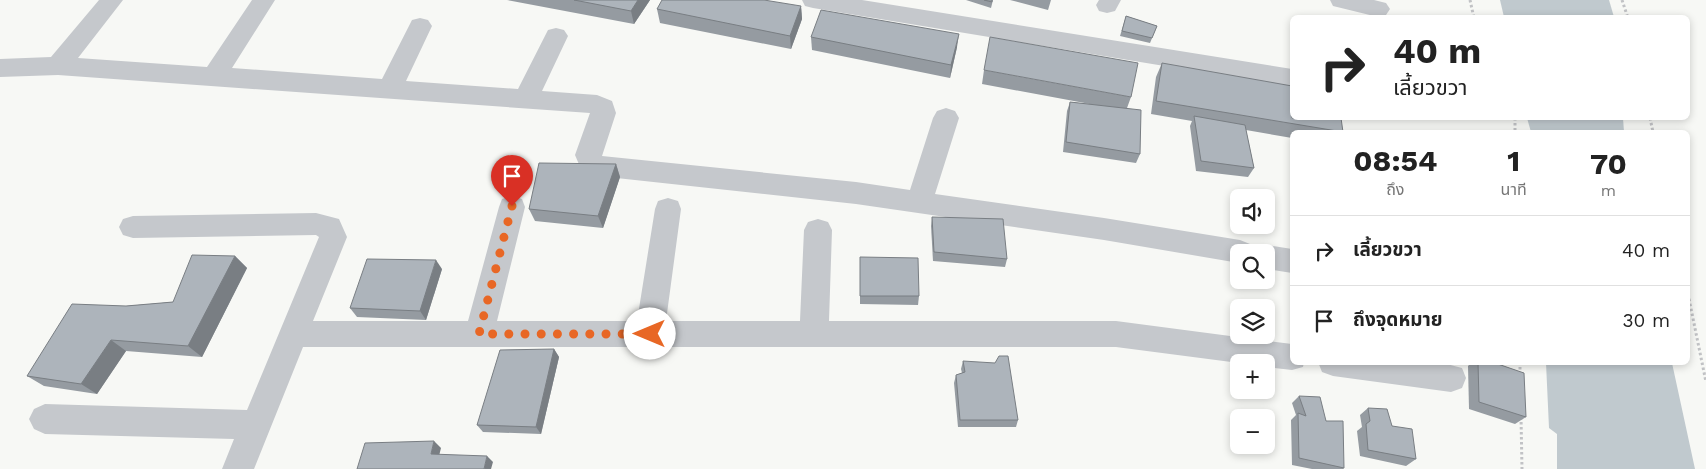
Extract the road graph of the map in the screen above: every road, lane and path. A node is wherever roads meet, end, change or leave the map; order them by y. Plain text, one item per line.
1 (112, 0) edge
2 (264, 0) edge
3 (813, 0) edge
4 (1341, 0) edge
5 (1470, 0) edge
6 (1622, 0) edge
7 (1378, 10) dead end
8 (1473, 15) edge
9 (1627, 15) edge
10 (420, 26) dead end
11 (556, 36) dead end
12 (58, 66) junction
13 (0, 68) edge
14 (214, 76) junction
15 (1290, 78) edge
16 (390, 89) junction
17 (526, 99) junction
18 (946, 118) dead end
19 (919, 203) junction
20 (512, 206) dead end
21 (668, 210) dead end
22 (133, 227) dead end
23 (818, 230) dead end
24 (1230, 250) edge
25 (1275, 259) edge
26 (1290, 262) edge
27 (1690, 304) edge
28 (294, 334) junction
29 (479, 334) junction
30 (650, 334) junction
31 (814, 334) junction
32 (1290, 357) edge
33 (1355, 365) edge
34 (1520, 365) edge
35 (1451, 378) dead end
36 (1521, 382) edge
37 (1706, 382) edge
38 (1521, 411) edge
39 (45, 419) dead end
40 (256, 425) junction
41 (238, 469) edge
42 (1522, 469) edge

1 - 12 street
2 - 14 street
3 - 15 street
4 - 7 street
5 - 8 path
6 - 9 path
10 - 16 street
11 - 17 street
12 - 13 street
12 - 14 street
14 - 16 street
16 - 17 street
17 - 19 street
18 - 19 street
19 - 24 street
20 - 29 street
21 - 30 street
22 - 28 street
23 - 31 street
25 - 26 street
27 - 37 path
28 - 29 street
28 - 40 street
29 - 30 street
30 - 31 street
31 - 32 street
33 - 35 street
34 - 36 path
38 - 42 path
39 - 40 street
40 - 41 street

